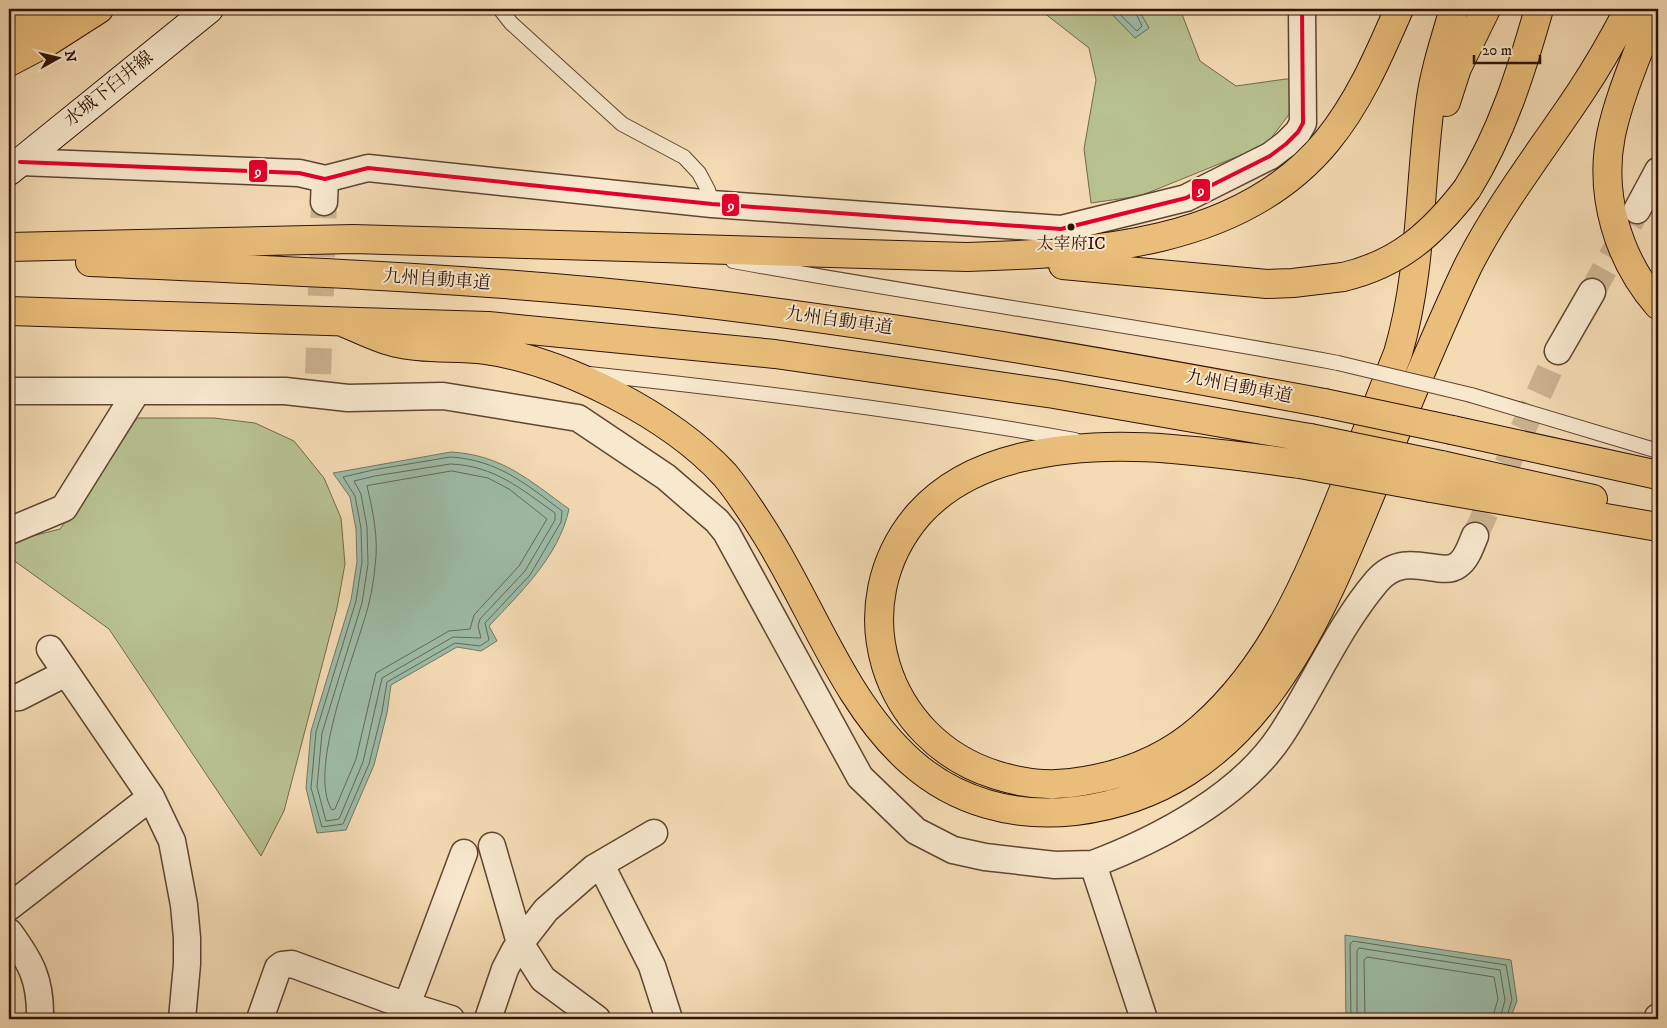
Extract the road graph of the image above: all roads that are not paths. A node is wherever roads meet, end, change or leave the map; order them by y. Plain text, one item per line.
1 (54, 9) edge
2 (99, 9) edge
3 (209, 9) edge
4 (500, 9) edge
5 (1302, 9) edge
6 (1399, 9) edge
7 (1454, 9) edge
8 (1486, 9) edge
9 (1539, 9) edge
10 (1630, 9) edge
11 (1654, 9) edge
12 (9, 34) edge
13 (9, 62) edge
14 (14, 166) edge
15 (1658, 170) edge
16 (1423, 198) junction
17 (712, 204) junction
18 (1637, 210) tunnel mouth
19 (9, 247) edge
20 (661, 248) junction
21 (967, 257) junction
22 (9, 261) edge
23 (1592, 292) tunnel mouth
24 (1658, 305) edge
25 (9, 311) edge
26 (342, 322) junction
27 (1558, 351) tunnel mouth
28 (560, 371) junction
29 (9, 391) edge
30 (137, 391) junction
31 (1112, 447) junction
32 (1658, 450) edge
33 (1658, 475) edge
34 (1436, 477) junction
35 (1658, 513) edge
36 (1658, 527) edge
37 (9, 531) edge
38 (1475, 536) tunnel mouth
39 (50, 649) dead end
40 (66, 673) junction
41 (9, 698) edge
42 (151, 797) junction
43 (654, 833) dead end
44 (492, 846) dead end
45 (464, 853) dead end
46 (1093, 864) junction
47 (601, 865) junction
48 (9, 906) edge
49 (9, 932) edge
50 (520, 943) junction
51 (407, 1006) junction
52 (40, 1019) edge
53 (182, 1019) edge
54 (260, 1019) edge
55 (451, 1019) edge
56 (488, 1019) edge
57 (597, 1019) edge
58 (669, 1019) edge
59 (1144, 1019) edge

1 - 12 highway
2 - 13 highway
3 - 14 main road, 水城下臼井線
4 - 17 lane
5 - 17 street
6 - 21 highway
7 - 16 highway
8 - 16 highway
9 - 21 highway, bridge
10 - 28 highway
11 - 24 highway
14 - 17 street
15 - 18 street
16 - 31 highway
19 - 20 highway
20 - 21 highway
20 - 32 lane, bridge
22 - 33 highway, 九州自動車道, bridge
23 - 27 street
25 - 26 highway, 九州自動車道
26 - 28 highway
26 - 34 highway, 九州自動車道, bridge
28 - 31 lane
29 - 30 street
30 - 37 street
30 - 46 street
31 - 34 highway, bridge
34 - 35 highway, 九州自動車道
34 - 36 highway
38 - 46 street
39 - 40 street
40 - 41 street
40 - 42 street
42 - 48 street
42 - 53 street
43 - 47 street
44 - 50 street
45 - 51 street
46 - 59 street
47 - 50 street
47 - 58 street
49 - 52 street
50 - 56 street
50 - 57 street
51 - 54 street
51 - 55 street

